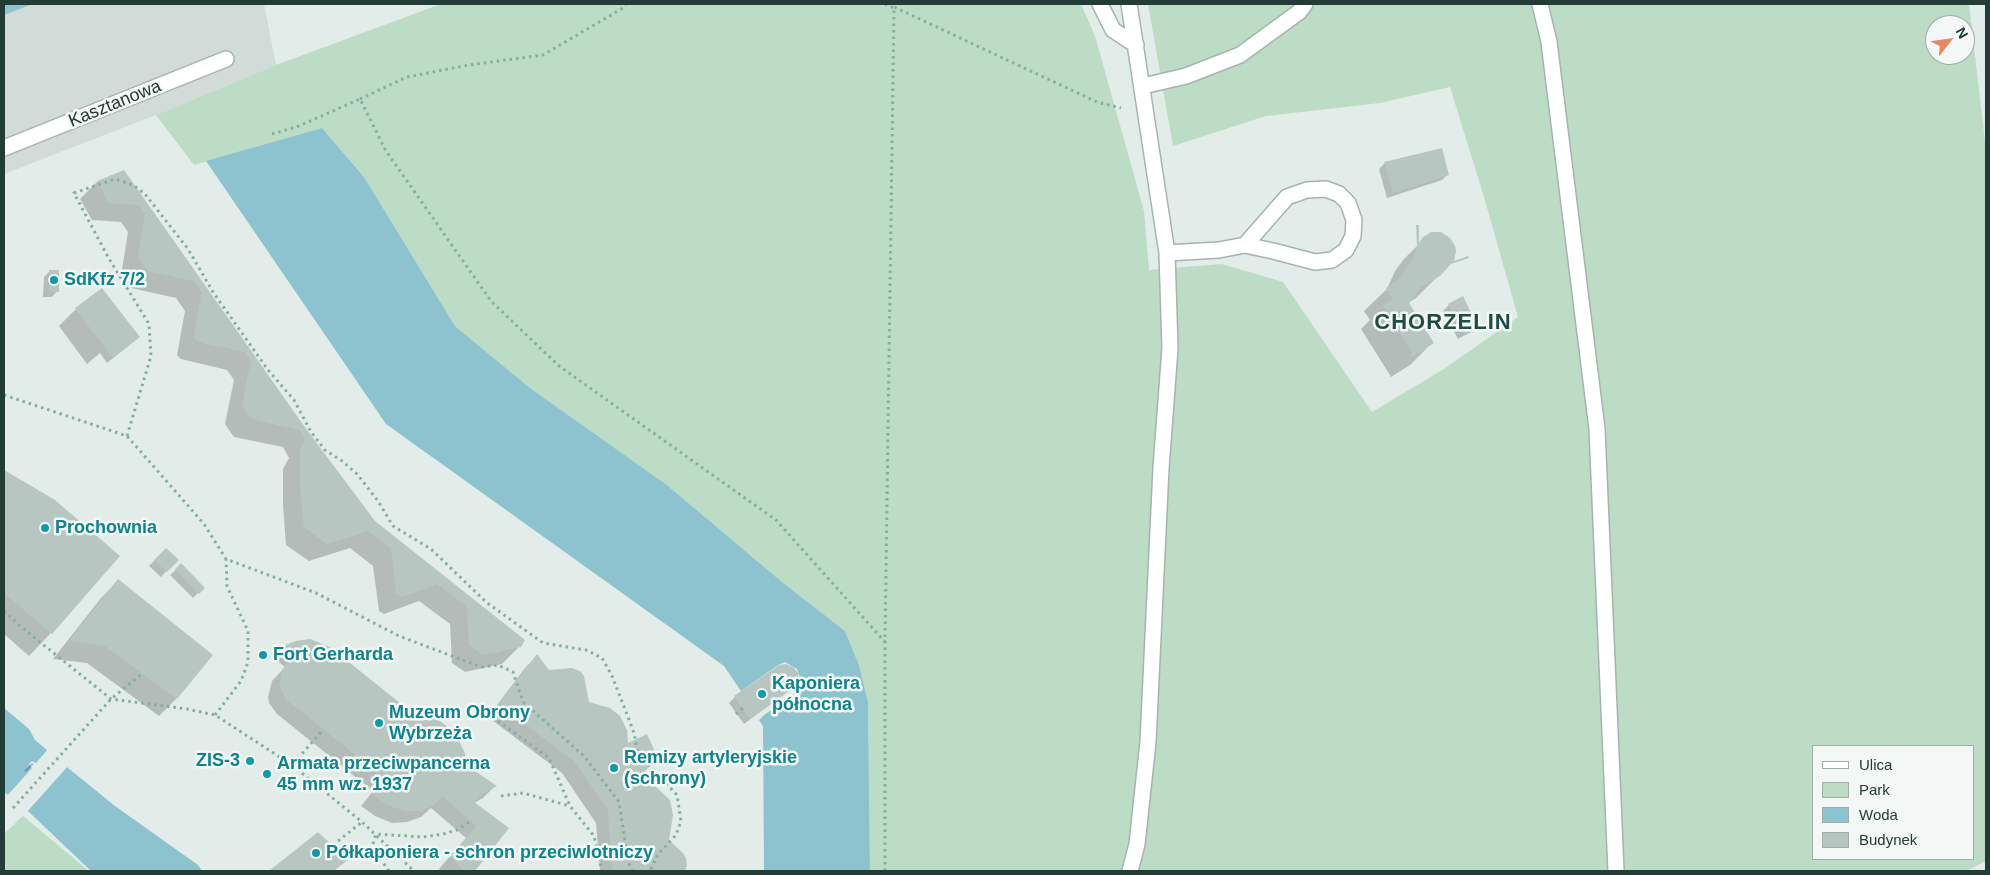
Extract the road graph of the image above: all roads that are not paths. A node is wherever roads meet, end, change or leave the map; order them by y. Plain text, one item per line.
1 (1100, 4) edge
2 (1129, 4) edge
3 (1305, 4) edge
4 (1540, 4) edge
5 (1136, 45) junction
6 (226, 59) dead end
7 (1143, 86) junction
8 (4, 148) edge
9 (1245, 246) junction
10 (1167, 253) junction
11 (1130, 871) edge
12 (1616, 871) edge

1 - 5 lane
2 - 5 lane
3 - 7 lane
4 - 12 lane
5 - 7 lane
6 - 8 lane, Kasztanowa
7 - 10 lane
9 - 9 lane
9 - 10 lane
10 - 11 lane

